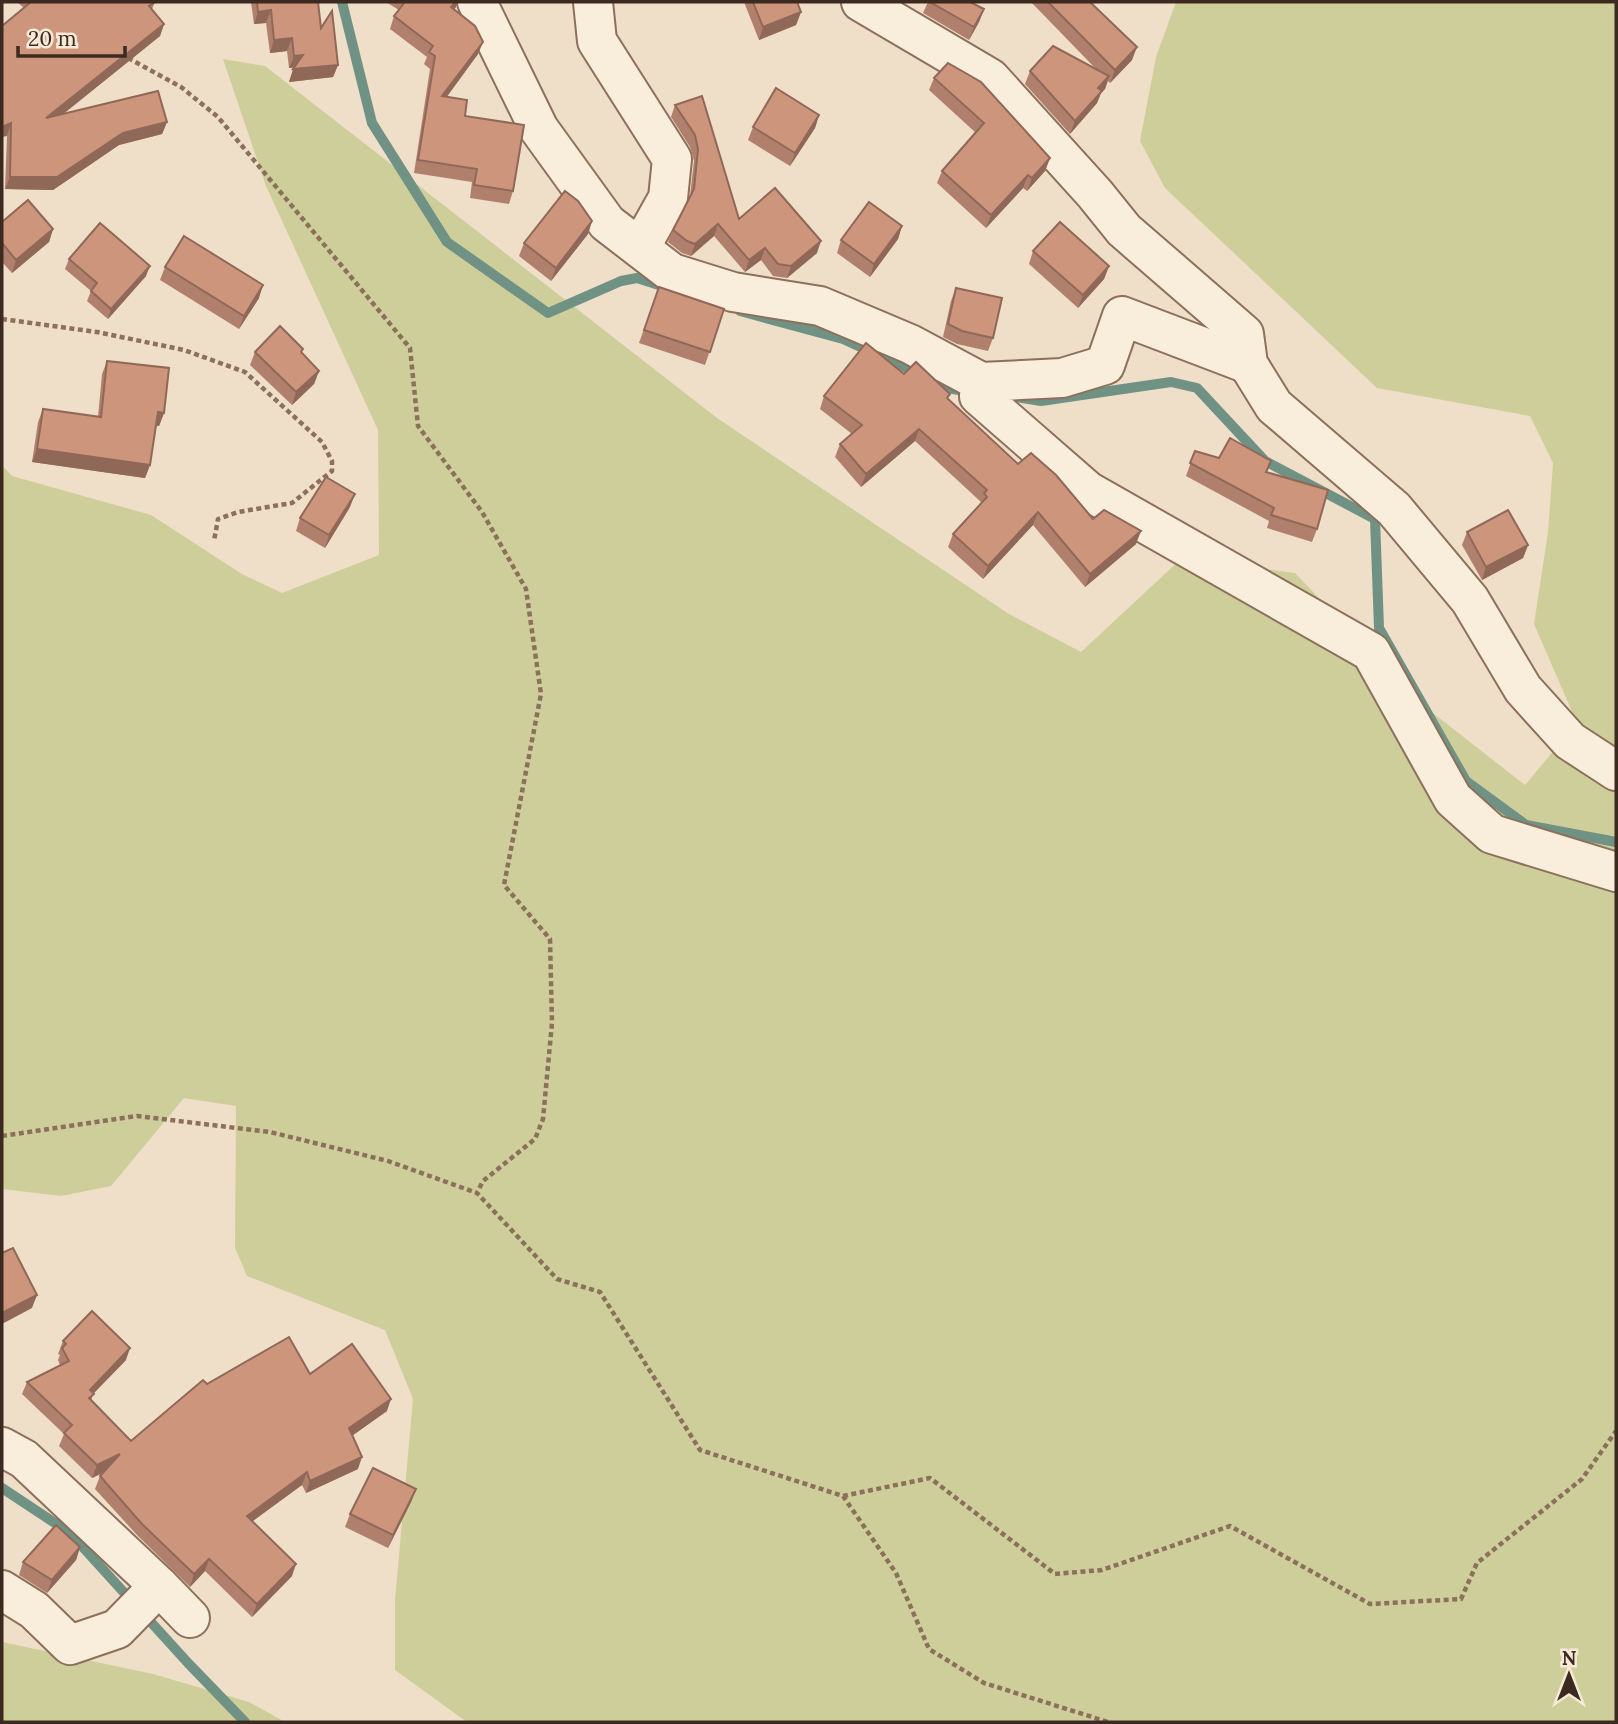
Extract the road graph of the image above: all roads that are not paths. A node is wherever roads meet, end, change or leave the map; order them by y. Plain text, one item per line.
1 (477, 2) edge
2 (593, 2) edge
3 (861, 2) edge
4 (640, 248) junction
5 (1248, 363) junction
6 (981, 382) junction
7 (1616, 771) edge
8 (1616, 872) edge
9 (2, 1447) edge
10 (159, 1586) junction
11 (2, 1590) edge
12 (190, 1618) dead end

1 - 4 street
2 - 4 street
3 - 5 street
4 - 6 street
5 - 6 street
5 - 7 street
6 - 8 street
9 - 10 street
10 - 11 street
10 - 12 street

